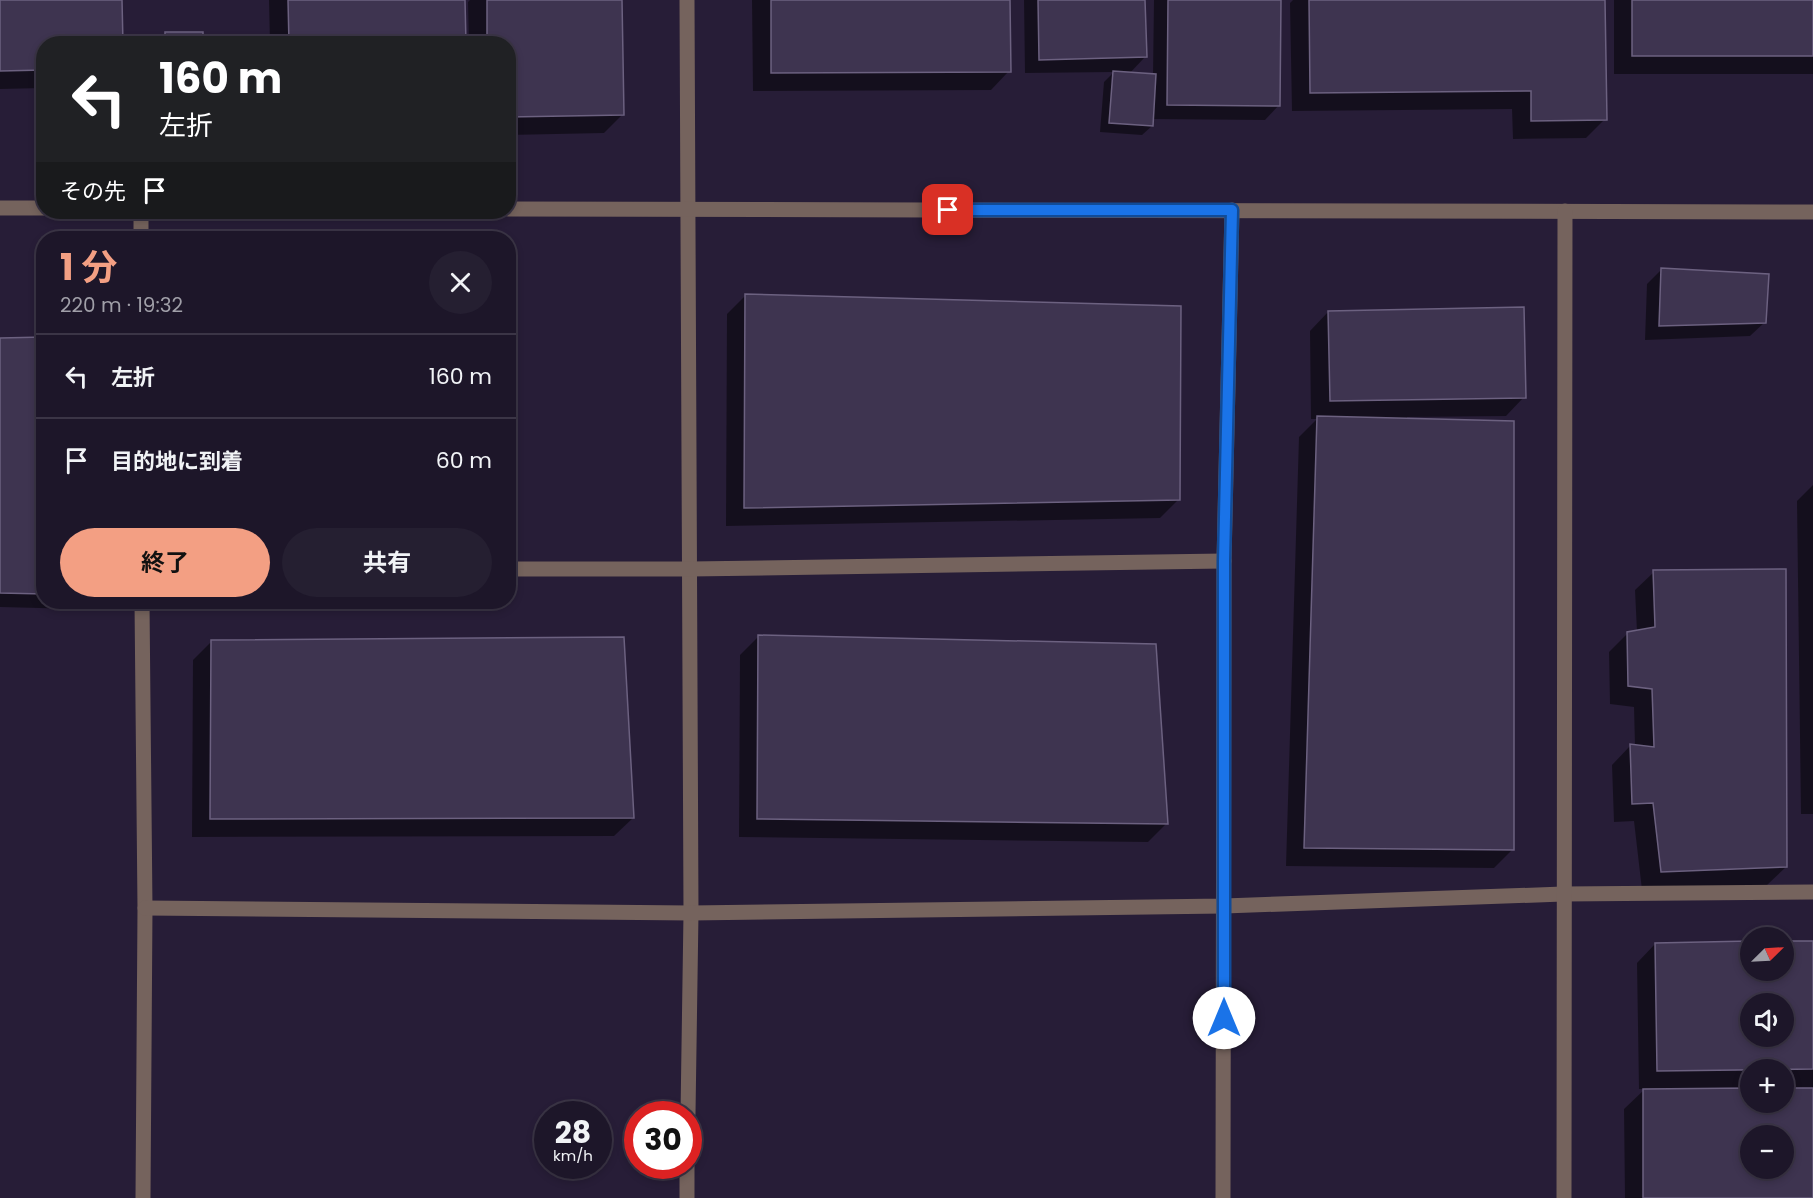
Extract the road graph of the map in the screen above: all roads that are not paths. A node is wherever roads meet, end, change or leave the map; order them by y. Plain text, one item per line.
1 (687, 0) edge
2 (0, 208) edge
3 (36, 208) edge
4 (516, 209) edge
5 (688, 210) junction
6 (1232, 210) junction
7 (1565, 211) junction
8 (1813, 212) edge
9 (1224, 561) junction
10 (516, 569) edge
11 (690, 569) junction
12 (142, 609) edge
13 (1813, 892) edge
14 (1563, 894) junction
15 (1224, 906) junction
16 (145, 908) junction
17 (691, 913) junction
18 (688, 1101) edge
19 (687, 1179) edge
20 (143, 1198) edge
21 (687, 1198) edge
22 (1223, 1198) edge
23 (1564, 1198) edge

1 - 5 street
2 - 3 street
4 - 5 street
5 - 6 street
5 - 11 street
6 - 7 street
6 - 9 street
7 - 8 street
7 - 14 street
9 - 11 street
9 - 15 street
10 - 11 street
11 - 17 street
12 - 16 street
13 - 14 street
14 - 15 street
14 - 23 street
15 - 17 street
15 - 22 street
16 - 17 street
16 - 20 street
17 - 18 street
19 - 21 street

